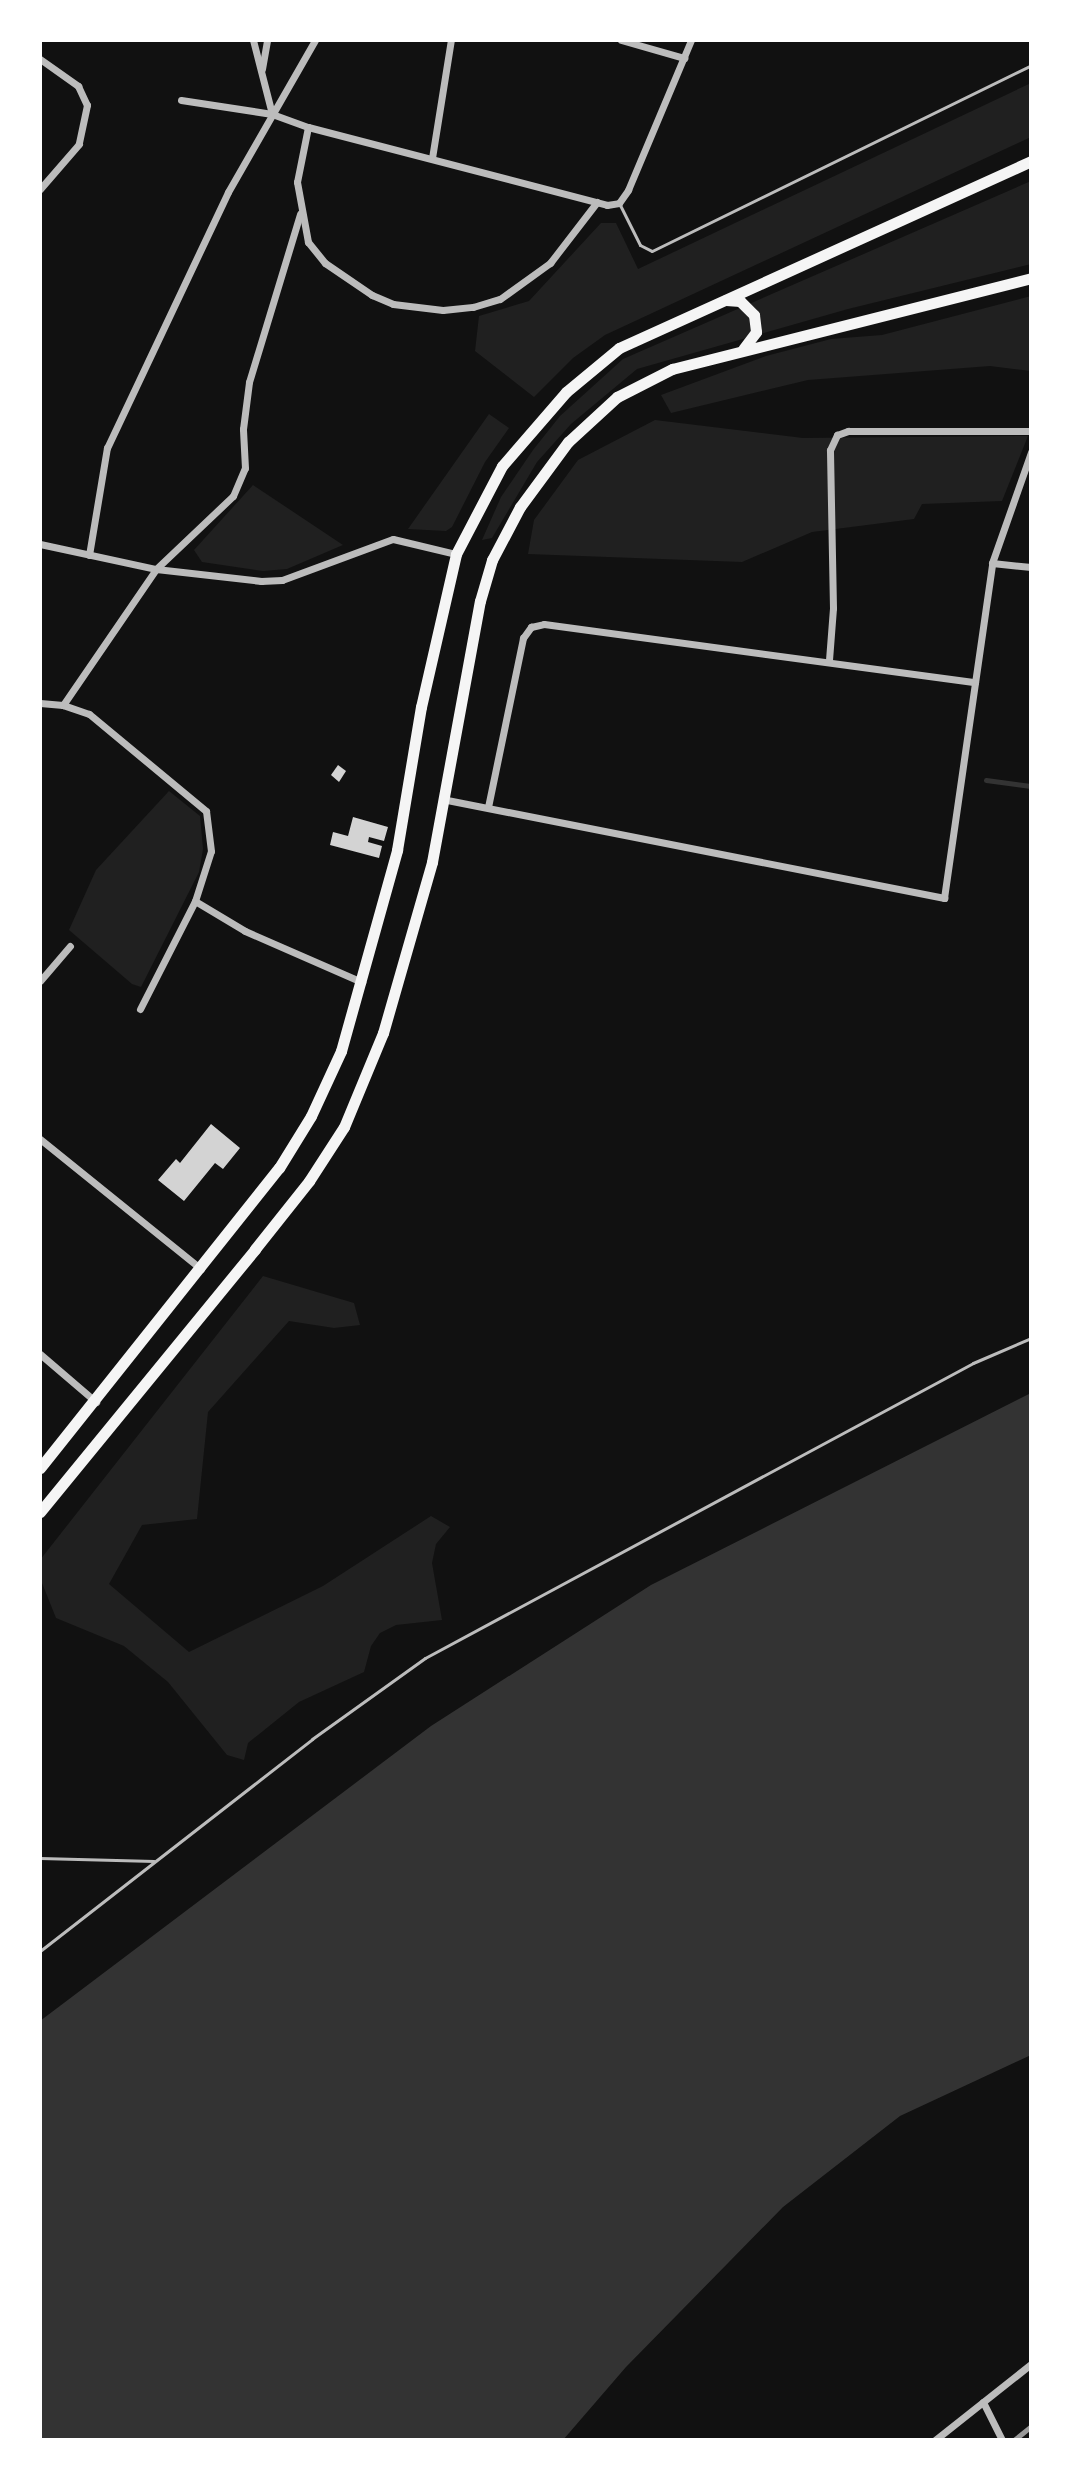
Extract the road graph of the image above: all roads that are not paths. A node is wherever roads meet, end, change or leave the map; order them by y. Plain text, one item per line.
1 (253, 40) edge
2 (267, 40) edge
3 (315, 40) edge
4 (451, 40) edge
5 (621, 40) edge
6 (691, 40) edge
7 (684, 58) junction
8 (40, 59) edge
9 (1031, 65) edge
10 (262, 73) junction
11 (181, 100) dead end
12 (272, 114) junction
13 (308, 127) junction
14 (432, 158) junction
15 (1031, 161) edge
16 (40, 189) edge
17 (597, 202) junction
18 (619, 203) junction
19 (300, 214) junction
20 (1031, 278) edge
21 (723, 300) junction
22 (742, 350) junction
23 (1031, 431) edge
24 (1031, 452) edge
25 (40, 544) edge
26 (456, 554) junction
27 (89, 555) junction
28 (992, 563) junction
29 (1031, 567) edge
30 (156, 569) junction
31 (829, 660) junction
32 (975, 682) junction
33 (40, 703) edge
34 (63, 705) junction
35 (447, 800) junction
36 (488, 807) junction
37 (195, 901) junction
38 (70, 946) dead end
39 (40, 981) edge
40 (362, 982) junction
41 (140, 1009) dead end
42 (40, 1139) edge
43 (201, 1269) junction
44 (1031, 1338) edge
45 (40, 1354) edge
46 (96, 1402) junction
47 (40, 1468) edge
48 (40, 1512) edge
49 (40, 1858) edge
50 (154, 1861) junction
51 (40, 1951) edge
52 (1031, 2364) edge
53 (983, 2402) junction
54 (935, 2440) edge
55 (1002, 2440) edge

1 - 10 street
2 - 10 street
3 - 12 street
4 - 14 street
5 - 7 street
6 - 7 street
7 - 18 street
8 - 16 street
9 - 18 lane
10 - 12 street
11 - 12 street
12 - 13 street
12 - 27 street
13 - 14 street
13 - 19 street
14 - 17 street
15 - 21 main road
17 - 18 street
17 - 19 street
19 - 30 street
20 - 22 main road
21 - 22 main road
21 - 26 main road
22 - 35 main road
23 - 31 street
24 - 28 street
25 - 27 street
26 - 30 street
26 - 40 main road
27 - 30 street
28 - 29 street
28 - 32 street
30 - 34 street
31 - 32 street
31 - 36 street
32 - 36 street
33 - 34 street
34 - 37 street
35 - 36 street
35 - 48 main road
37 - 40 street
37 - 41 street
38 - 39 street
40 - 43 main road
42 - 43 street
43 - 46 main road
44 - 50 lane
45 - 46 street
46 - 47 main road
49 - 50 lane
50 - 51 lane
52 - 53 street
53 - 54 street
53 - 55 street

